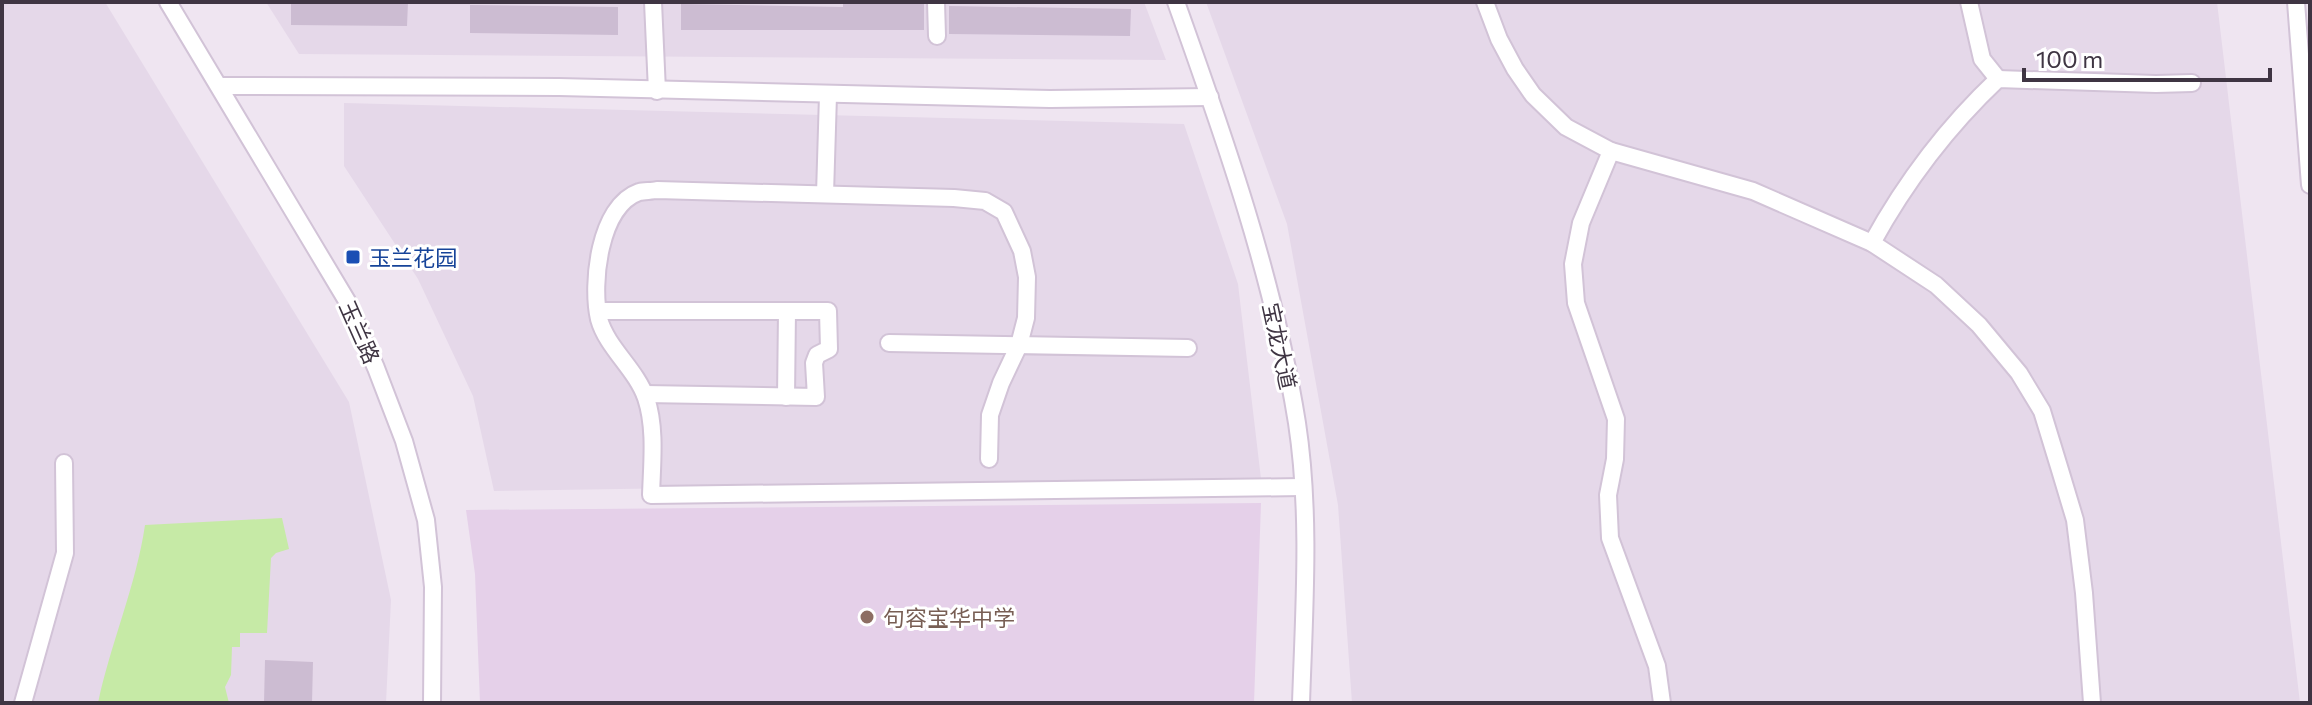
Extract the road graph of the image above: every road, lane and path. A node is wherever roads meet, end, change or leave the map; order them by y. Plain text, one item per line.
1 (168, 2) edge
2 (653, 2) edge
3 (936, 2) edge
4 (1176, 2) edge
5 (1485, 2) edge
6 (1969, 2) edge
7 (2296, 2) edge
8 (937, 36) dead end
9 (1998, 79) junction
10 (2192, 83) dead end
11 (220, 86) junction
12 (657, 91) junction
13 (828, 95) junction
14 (1210, 97) junction
15 (1611, 151) junction
16 (2310, 185) edge
17 (825, 194) junction
18 (1872, 243) junction
19 (599, 311) junction
20 (787, 311) junction
21 (889, 343) dead end
22 (1019, 345) junction
23 (1188, 348) dead end
24 (645, 394) junction
25 (786, 397) junction
26 (989, 459) dead end
27 (64, 463) dead end
28 (1302, 487) junction
29 (23, 703) edge
30 (432, 703) edge
31 (1301, 703) edge
32 (1662, 703) edge
33 (2092, 703) edge

1 - 11 street, 玉兰路
2 - 12 street
3 - 8 street
4 - 14 street, 宝龙大道
5 - 15 street
6 - 9 street
7 - 16 street
9 - 10 street
9 - 18 street
11 - 12 street
11 - 30 street, 玉兰路
12 - 13 street
13 - 14 street
13 - 17 street
14 - 28 street, 宝龙大道
15 - 18 street
15 - 32 street
17 - 19 street
17 - 22 street
18 - 33 street
19 - 20 street
19 - 24 street
20 - 25 street
20 - 25 street
21 - 22 street
22 - 23 street
22 - 26 street
24 - 25 street
24 - 28 street
27 - 29 street
28 - 31 street, 宝龙大道

